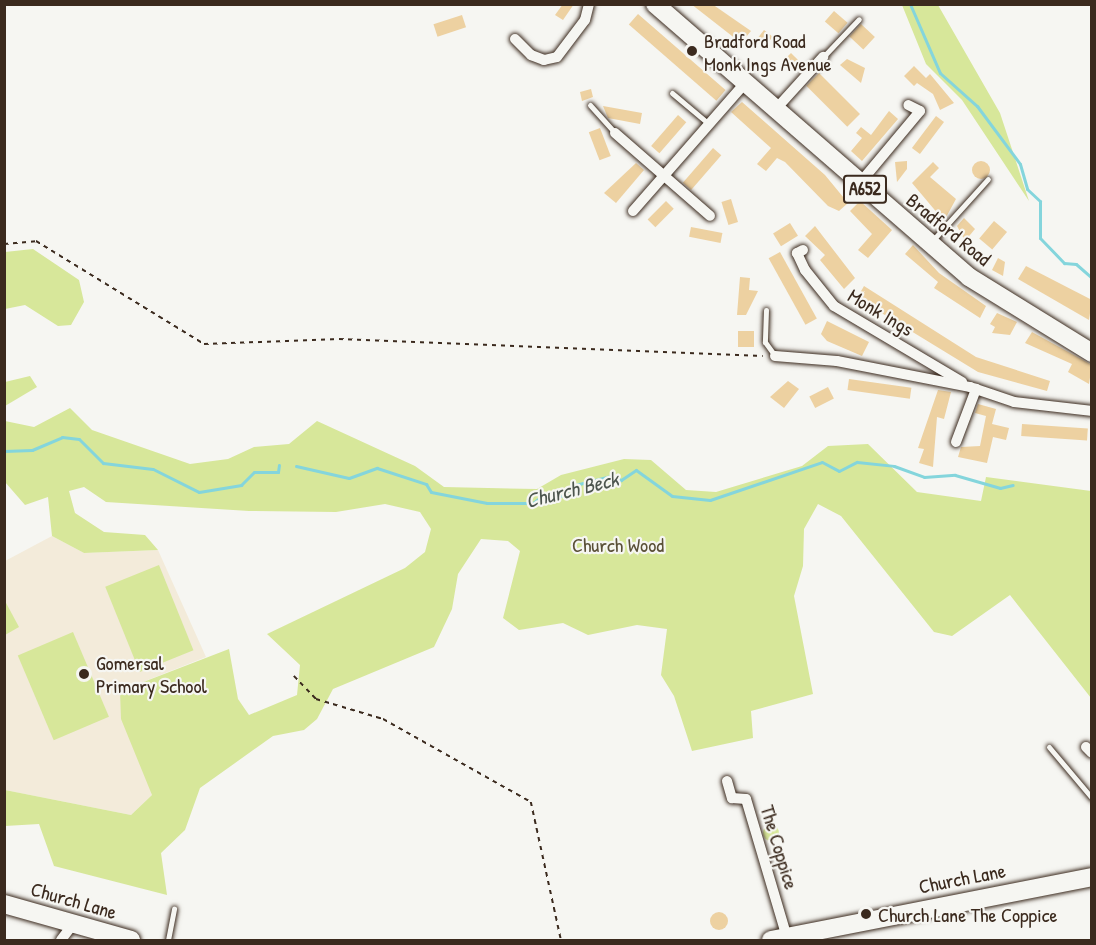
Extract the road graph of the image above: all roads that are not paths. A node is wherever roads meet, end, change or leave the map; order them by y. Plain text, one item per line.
1 (589, 4) edge
2 (655, 4) edge
3 (859, 19) dead end
4 (515, 39) dead end
5 (823, 57) joint
6 (744, 84) junction
7 (672, 93) dead end
8 (590, 105) dead end
9 (908, 105) dead end
10 (775, 110) junction
11 (709, 124) junction
12 (615, 133) joint
13 (663, 177) junction
14 (988, 179) dead end
15 (859, 184) junction
16 (633, 211) dead end
17 (710, 216) dead end
18 (930, 244) junction
19 (796, 253) dead end
20 (766, 310) dead end
21 (1092, 353) edge
22 (775, 356) joint
23 (973, 388) junction
24 (1092, 411) edge
25 (956, 442) dead end
26 (1049, 747) dead end
27 (727, 781) dead end
28 (1092, 798) edge
29 (1092, 877) edge
30 (4, 904) edge
31 (174, 909) dead end
32 (74, 923) junction
33 (779, 939) edge
34 (61, 940) edge
35 (130, 940) edge
36 (168, 940) edge

1 - 4 street
2 - 6 main road, Bradford Road / A652
3 - 5 lane
5 - 10 street
6 - 10 main road, Bradford Road / A652
6 - 11 street
7 - 11 lane
8 - 12 lane
9 - 15 street
10 - 15 main road, Bradford Road / A652
11 - 13 street
12 - 13 street
13 - 16 street
13 - 17 street
14 - 18 lane
15 - 18 main road, Bradford Road / A652
18 - 21 main road, Bradford Road / A652
19 - 23 street, Monk Ings
20 - 22 lane
22 - 23 street, Monk Ings
23 - 24 street, Monk Ings
23 - 25 street
26 - 28 lane
27 - 33 street, The Coppice
29 - 33 main road, Church Lane
30 - 32 main road, Church Lane
31 - 36 lane
32 - 34 street
32 - 35 main road, Church Lane

